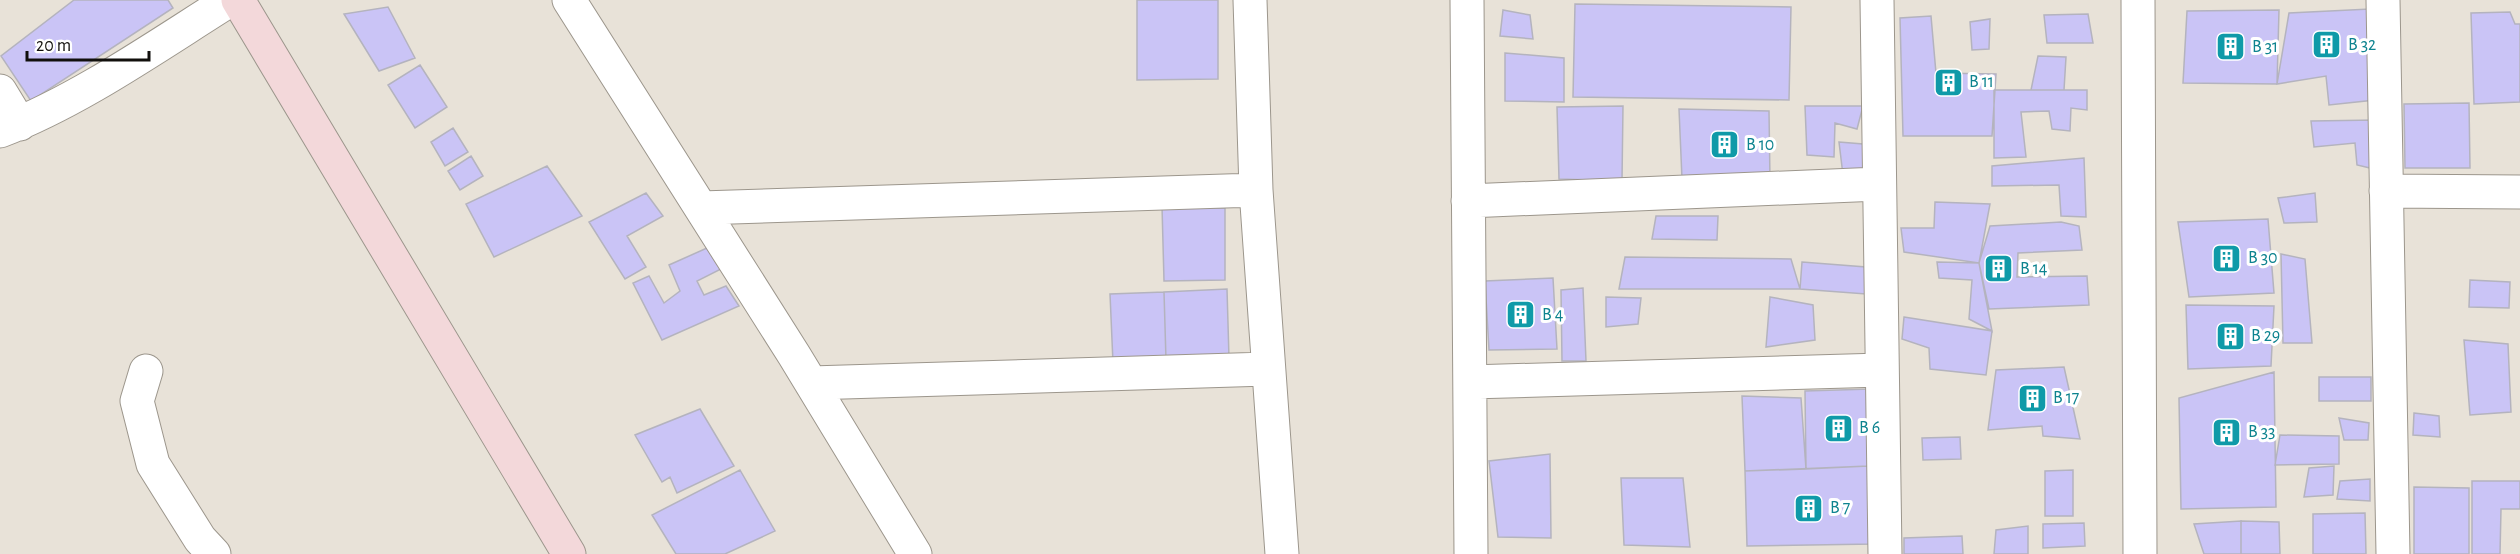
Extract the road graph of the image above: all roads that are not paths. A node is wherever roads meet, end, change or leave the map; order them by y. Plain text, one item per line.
1 (230, 0) edge
2 (238, 0) edge
3 (569, 0) edge
4 (1250, 0) edge
5 (1467, 0) edge
6 (1877, 0) edge
7 (2138, 0) edge
8 (2383, 0) edge
9 (0, 91) edge
10 (10, 128) edge
11 (1879, 184) junction
12 (1256, 190) junction
13 (2386, 191) junction
14 (2520, 192) edge
15 (1468, 201) junction
16 (701, 208) junction
17 (1268, 369) junction
18 (1882, 370) junction
19 (146, 371) dead end
20 (1470, 382) junction
21 (811, 383) junction
22 (214, 554) edge
23 (569, 554) edge
24 (915, 554) edge
25 (1282, 554) edge
26 (1471, 554) edge
27 (1885, 554) edge
28 (2140, 554) edge
29 (2393, 554) edge

1 - 10 street
2 - 23 street
3 - 16 street
4 - 12 street
5 - 15 street
6 - 11 street
7 - 28 street
8 - 13 street
9 - 10 street
11 - 15 street
11 - 18 street
12 - 16 street
12 - 17 street
13 - 14 street
13 - 29 street
15 - 20 street
16 - 21 street
17 - 21 street
17 - 25 street
18 - 20 street
18 - 27 street
19 - 22 street
20 - 26 street
21 - 24 street

